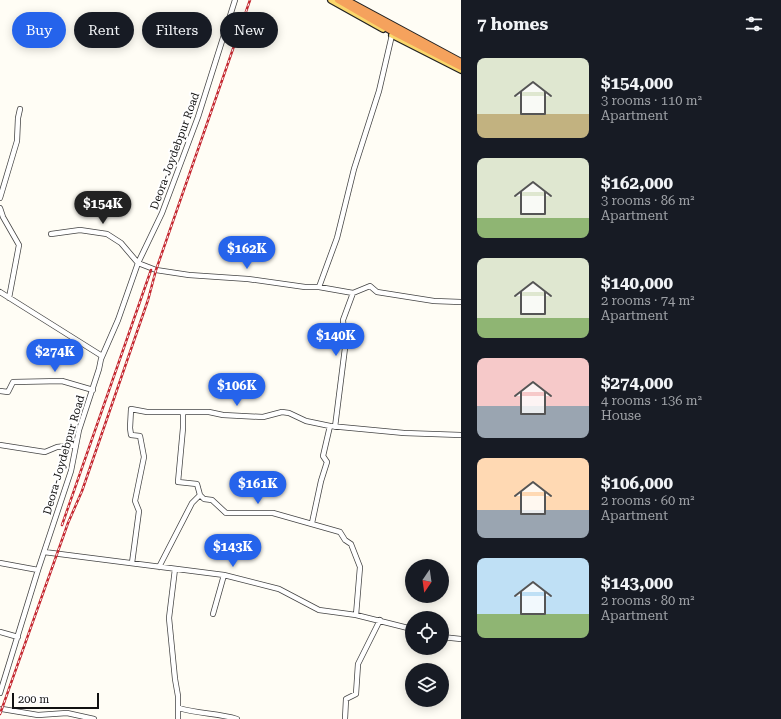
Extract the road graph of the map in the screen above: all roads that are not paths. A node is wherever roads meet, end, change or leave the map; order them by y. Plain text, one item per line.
1 (235, 0) edge
2 (331, 0) edge
3 (338, 0) edge
4 (346, 0) edge
5 (352, 0) edge
6 (392, 35) junction
7 (461, 61) edge
8 (461, 69) edge
9 (20, 109) dead end
10 (0, 198) edge
11 (0, 208) edge
12 (51, 234) dead end
13 (138, 263) junction
14 (319, 287) junction
15 (0, 292) edge
16 (353, 293) junction
17 (9, 298) junction
18 (461, 302) edge
19 (102, 356) junction
20 (0, 390) edge
21 (93, 390) junction
22 (183, 412) junction
23 (333, 427) junction
24 (461, 435) edge
25 (76, 444) junction
26 (0, 445) edge
27 (200, 495) junction
28 (312, 523) junction
29 (44, 552) junction
30 (0, 563) edge
31 (132, 563) junction
32 (159, 566) junction
33 (175, 569) junction
34 (38, 570) junction
35 (224, 575) junction
36 (213, 614) dead end
37 (356, 615) junction
38 (380, 620) junction
39 (405, 627) edge
40 (0, 632) edge
41 (18, 637) junction
42 (449, 638) edge
43 (461, 639) edge
44 (0, 693) edge
45 (179, 708) junction
46 (2, 709) dead end
47 (94, 719) edge
48 (178, 719) edge
49 (237, 719) edge
50 (345, 719) edge

1 - 13 street, Deora-Joydebpur Road
2 - 6 main road
3 - 8 highway
4 - 7 highway
5 - 7 main road
6 - 8 main road
6 - 14 street
9 - 10 street
11 - 17 street
12 - 13 street
13 - 14 street
13 - 19 street, Deora-Joydebpur Road
14 - 16 street
15 - 17 street
16 - 18 street
16 - 23 street
17 - 19 street
19 - 21 street, Deora-Joydebpur Road
20 - 21 street
21 - 25 street, Deora-Joydebpur Road
22 - 23 street
22 - 27 street
22 - 31 street
23 - 24 street
23 - 28 street
25 - 26 street
25 - 29 street, Deora-Joydebpur Road
27 - 28 street
27 - 32 street
28 - 37 street
29 - 31 street
29 - 34 street, Deora-Joydebpur Road
30 - 34 street
31 - 32 street
32 - 33 street
33 - 35 street
33 - 45 street
34 - 41 street, Deora-Joydebpur Road
35 - 36 street
35 - 37 street
37 - 38 street
38 - 39 street
38 - 50 street
40 - 41 street
41 - 44 street, Deora-Joydebpur Road
42 - 43 street
45 - 48 street
45 - 49 street
46 - 47 street

